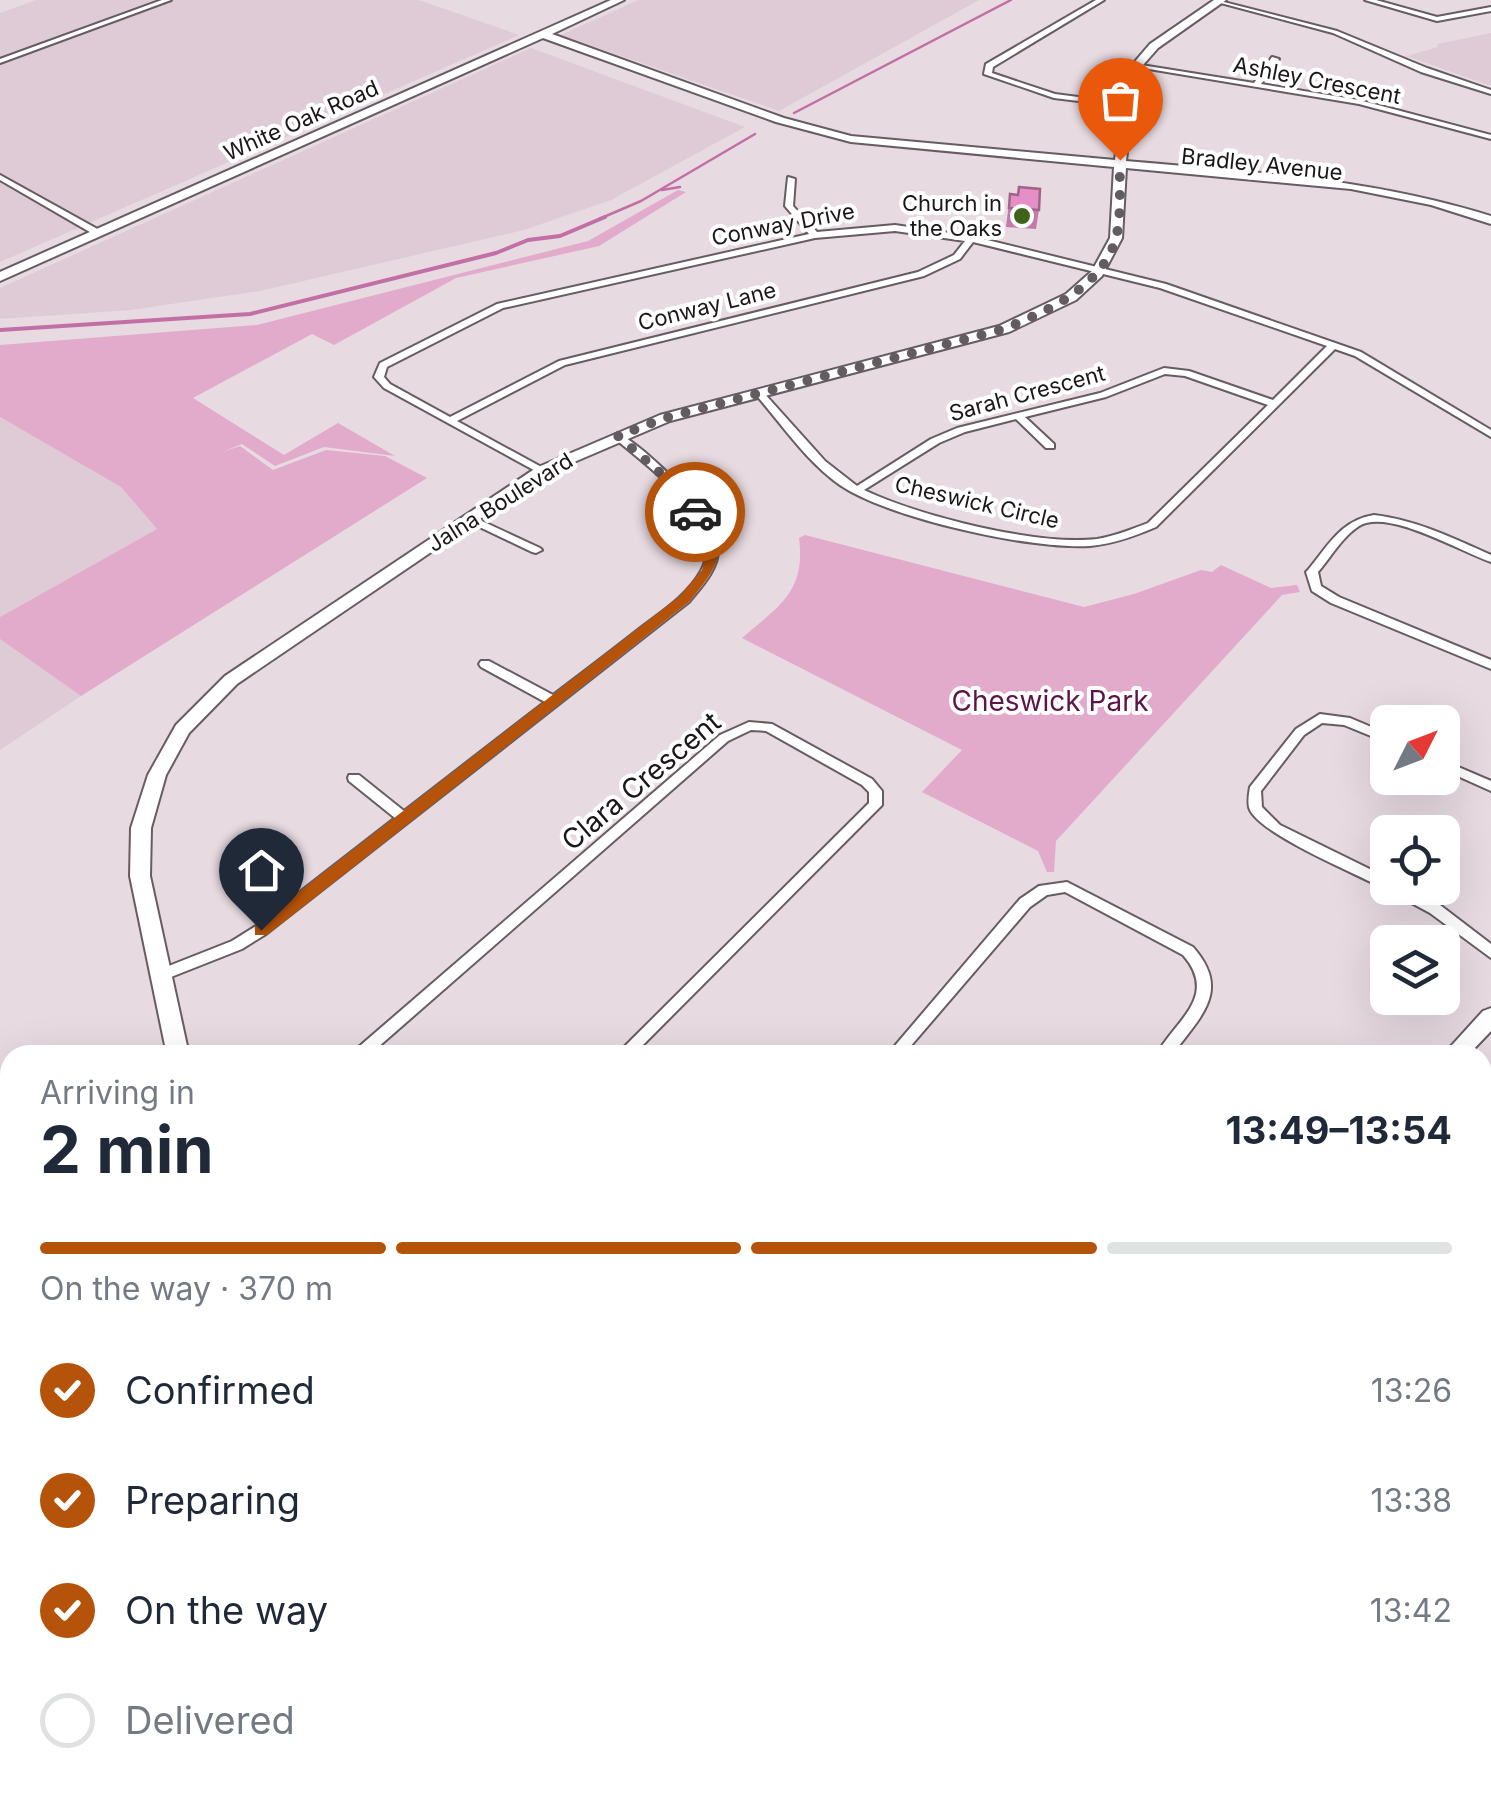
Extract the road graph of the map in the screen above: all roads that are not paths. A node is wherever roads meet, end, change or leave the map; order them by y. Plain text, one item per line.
1 (168, 0) edge
2 (619, 0) edge
3 (1100, 0) edge
4 (1368, 0) edge
5 (1220, 1) edge
6 (1491, 9) edge
7 (543, 34) junction
8 (1275, 58) dead end
9 (0, 60) edge
10 (1135, 66) junction
11 (1256, 85) junction
12 (1491, 92) edge
13 (1125, 105) junction
14 (1491, 137) edge
15 (1120, 168) junction
16 (0, 178) edge
17 (791, 178) dead end
18 (1491, 220) edge
19 (1491, 229) edge
20 (98, 233) junction
21 (816, 235) junction
22 (971, 239) junction
23 (1097, 272) junction
24 (0, 277) edge
25 (1332, 346) junction
26 (760, 394) junction
27 (1275, 404) junction
28 (1019, 416) junction
29 (451, 420) junction
30 (1491, 434) edge
31 (618, 436) junction
32 (1050, 446) dead end
33 (541, 471) junction
34 (856, 490) junction
35 (471, 518) junction
36 (536, 550) dead end
37 (1491, 558) edge
38 (486, 664) dead end
39 (1491, 665) edge
40 (552, 700) junction
41 (1370, 731) edge
42 (1460, 772) edge
43 (354, 778) dead end
44 (1491, 786) edge
45 (404, 818) junction
46 (1370, 875) edge
47 (1428, 905) edge
48 (1491, 952) edge
49 (162, 975) junction
50 (1491, 1018) edge
51 (176, 1045) edge
52 (370, 1045) edge
53 (633, 1045) edge
54 (903, 1045) edge
55 (1170, 1045) edge
56 (1464, 1045) edge

1 - 9 street
2 - 7 street, White Oak Road
3 - 13 street
4 - 6 street
5 - 10 street
5 - 12 street, Ashley Crescent
7 - 15 street, Bradley Avenue
7 - 20 street, White Oak Road
8 - 11 street
10 - 11 street, Ashley Crescent
10 - 13 street, Jalna Boulevard
11 - 14 street, Ashley Crescent
13 - 15 street, Jalna Boulevard
15 - 18 street, Bradley Avenue
15 - 19 street, Bradley Avenue
15 - 23 street, Jalna Boulevard
16 - 20 street
17 - 21 street
20 - 24 street, White Oak Road
21 - 22 street, Conway Drive
21 - 29 street, Conway Drive
22 - 23 street, Conway Drive
22 - 29 street, Conway Lane
23 - 25 street, Conway Drive
23 - 26 street, Jalna Boulevard
25 - 27 street, Cheswick Circle
25 - 30 street, Conway Drive
26 - 31 street, Jalna Boulevard
26 - 34 street, Cheswick Circle
27 - 28 street, Sarah Crescent
27 - 34 street, Cheswick Circle
28 - 32 street
28 - 34 street, Sarah Crescent
29 - 33 street, Conway Drive
31 - 33 street, Jalna Boulevard
31 - 40 street
33 - 35 street, Jalna Boulevard
35 - 36 street
35 - 49 street, Jalna Boulevard
37 - 39 street
38 - 40 street
40 - 45 street
41 - 46 street
42 - 44 street
43 - 45 street
45 - 49 street
47 - 48 street
49 - 51 street, Jalna Boulevard
50 - 56 street
52 - 53 street, Clara Crescent
54 - 55 street

